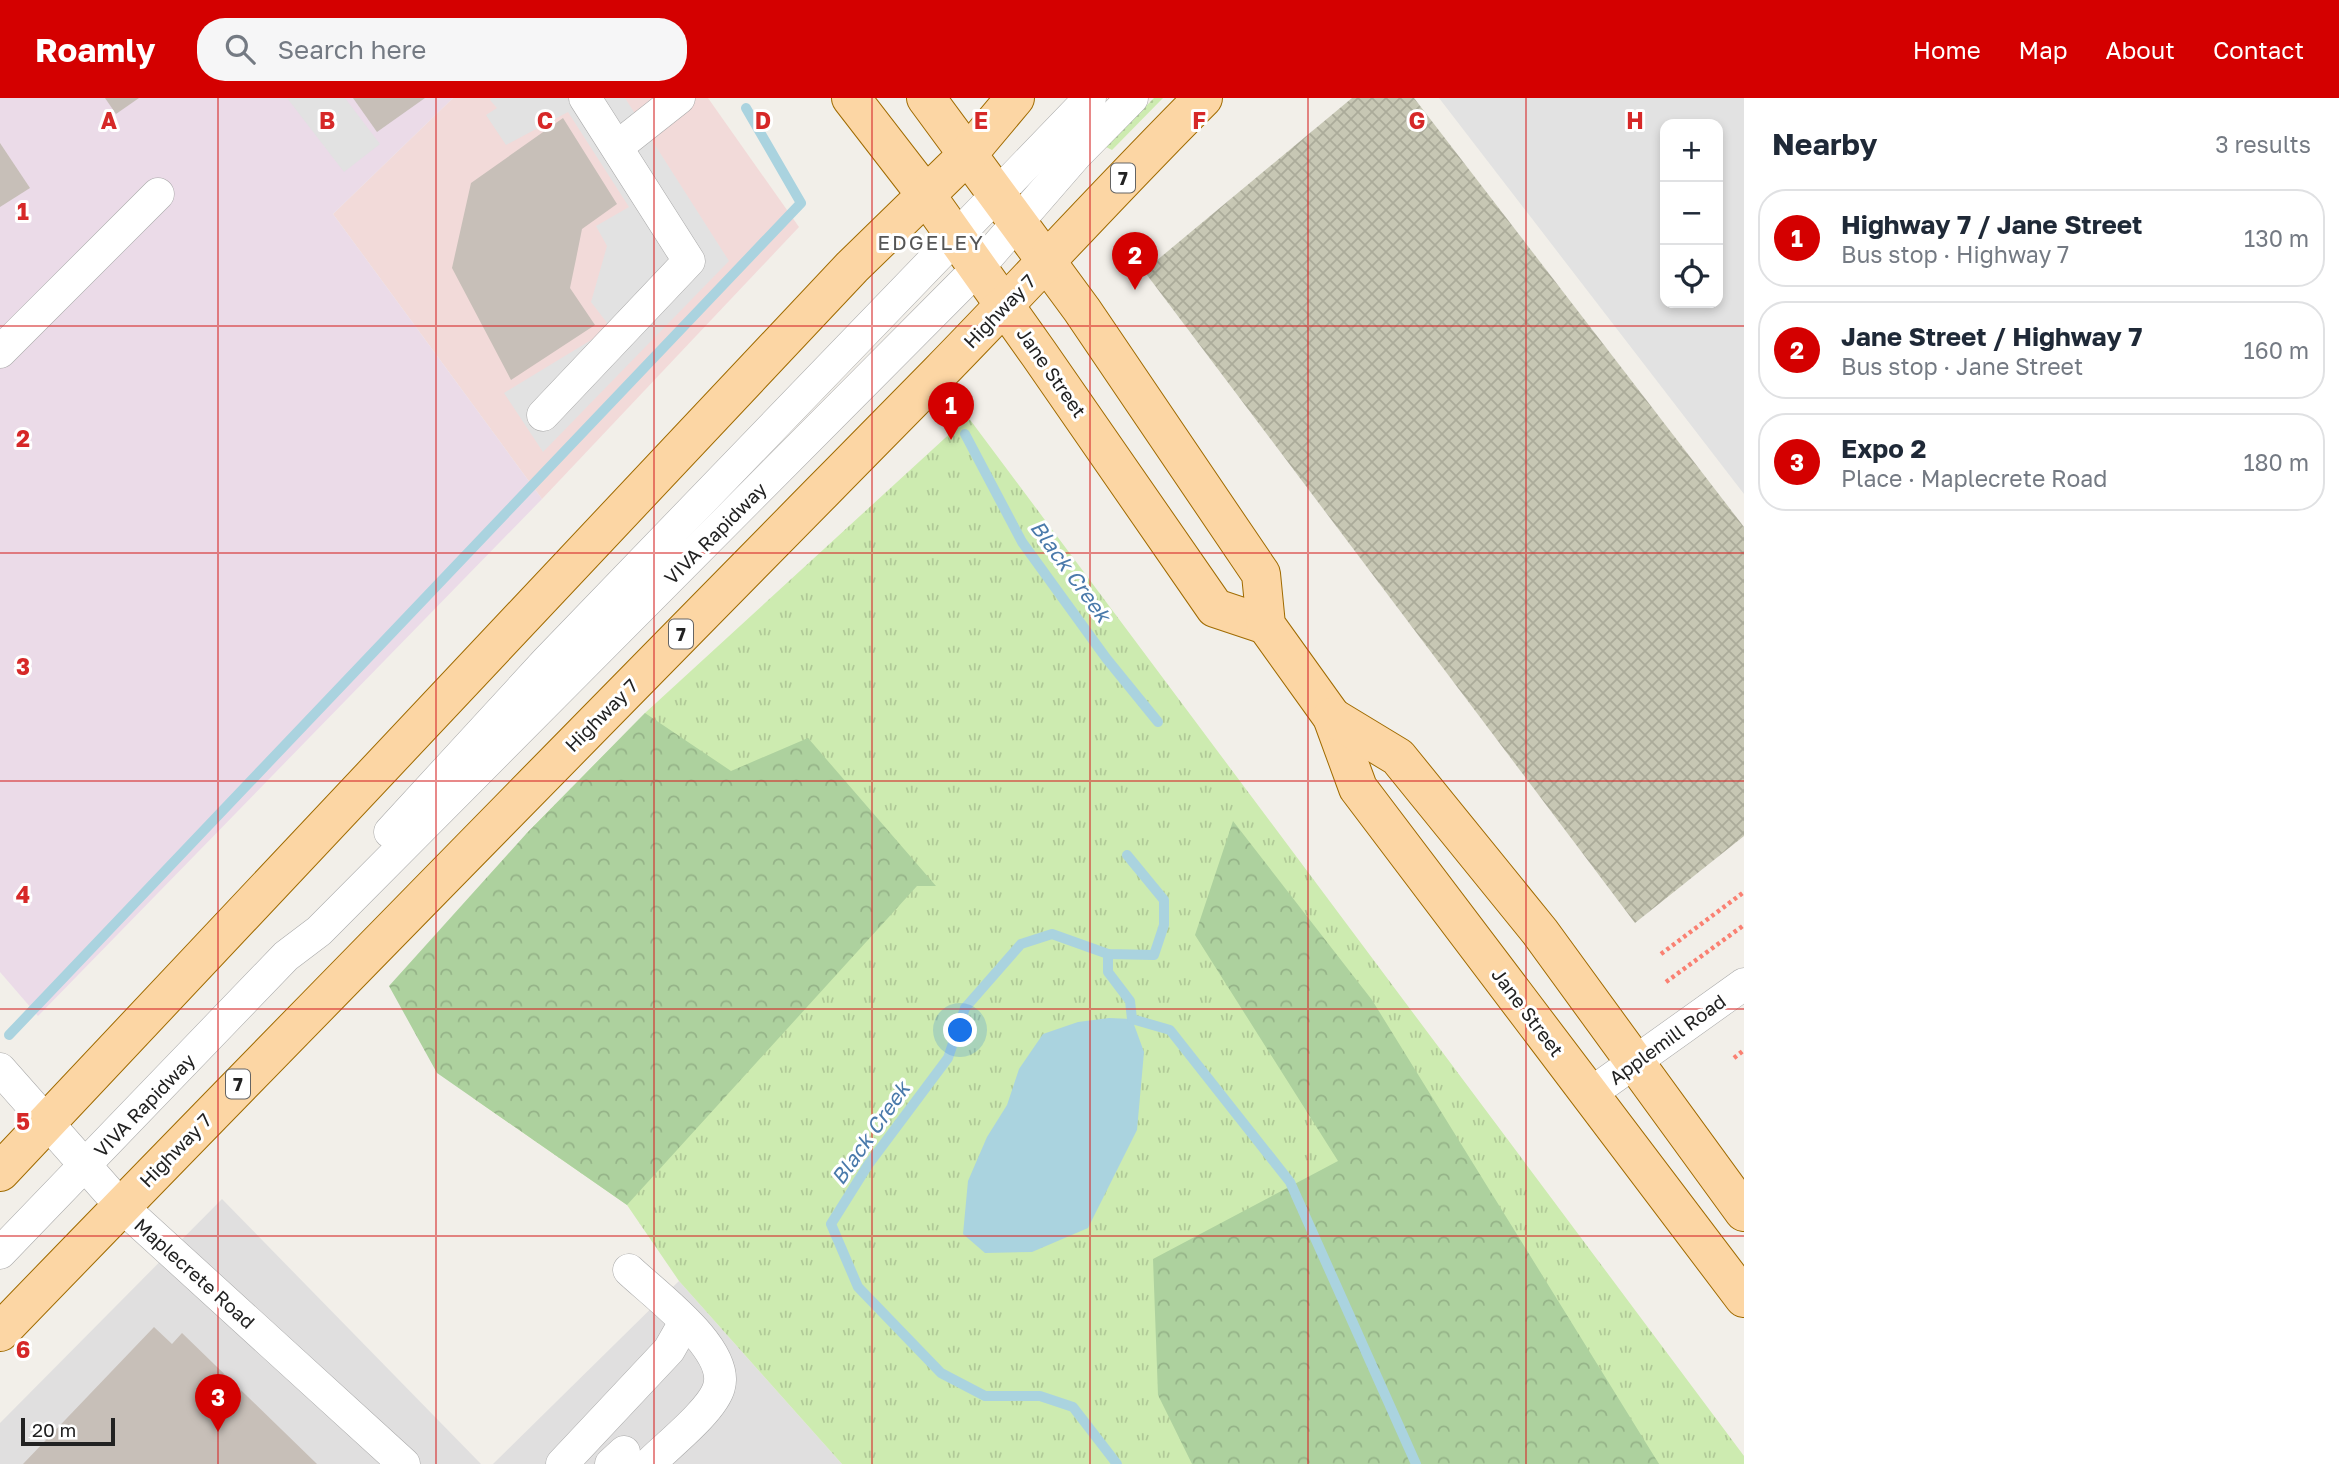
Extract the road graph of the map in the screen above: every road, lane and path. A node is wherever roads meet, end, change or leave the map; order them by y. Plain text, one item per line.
1 (585, 98) edge
2 (679, 98) edge
3 (851, 98) edge
4 (926, 98) edge
5 (1015, 98) edge
6 (1090, 98) edge
7 (1132, 98) edge
8 (1203, 98) edge
9 (617, 147) junction
10 (968, 154) junction
11 (158, 194) dead end
12 (926, 195) junction
13 (1008, 207) junction
14 (956, 237) junction
15 (1047, 261) junction
16 (978, 268) junction
17 (1004, 305) junction
18 (0, 352) edge
19 (543, 415) dead end
20 (1266, 625) junction
21 (1332, 717) junction
22 (1744, 892) edge
23 (1744, 925) edge
24 (1661, 954) dead end
25 (286, 956) junction
26 (1666, 982) dead end
27 (1744, 984) edge
28 (1744, 1051) edge
29 (1734, 1058) dead end
30 (1634, 1064) junction
31 (0, 1069) edge
32 (1590, 1094) junction
33 (47, 1124) junction
34 (85, 1166) junction
35 (0, 1172) edge
36 (121, 1206) junction
37 (1744, 1212) edge
38 (0, 1253) edge
39 (629, 1270) dead end
40 (1744, 1298) edge
41 (685, 1322) junction
42 (0, 1332) edge
43 (628, 1460) edge
44 (404, 1464) edge
45 (563, 1464) edge

1 - 9 street
2 - 9 street
3 - 12 main road, Jane Street
4 - 10 main road
5 - 10 main road
6 - 13 street, VIVA Rapidway
7 - 13 street, VIVA Rapidway
8 - 15 main road, Highway 7 / 7
9 - 19 street
10 - 12 main road
10 - 13 main road
11 - 18 street
12 - 14 main road, Jane Street
12 - 33 main road
13 - 14 street, VIVA Rapidway
13 - 15 main road
13 - 16 street, VIVA Rapidway
14 - 16 main road, Jane Street
14 - 25 street, VIVA Rapidway
15 - 17 main road, Highway 7 / 7
15 - 20 main road
16 - 17 main road, Jane Street
16 - 25 street, VIVA Rapidway
17 - 20 main road, Jane Street
17 - 36 main road, Highway 7 / 7
20 - 21 main road, Jane Street
21 - 30 main road, Jane Street
21 - 32 main road, Jane Street
22 - 24 path
23 - 26 path
25 - 34 street, VIVA Rapidway
27 - 30 street, Applemill Road
28 - 29 path
30 - 32 street, Applemill Road
30 - 37 main road, Jane Street
31 - 33 street, Maplecrete Road
32 - 40 main road, Jane Street
33 - 34 street, Maplecrete Road
33 - 35 main road
34 - 36 street, Maplecrete Road
34 - 38 street, VIVA Rapidway
36 - 42 main road, Highway 7 / 7
36 - 44 street, Maplecrete Road
39 - 41 street
41 - 43 street
41 - 45 street

